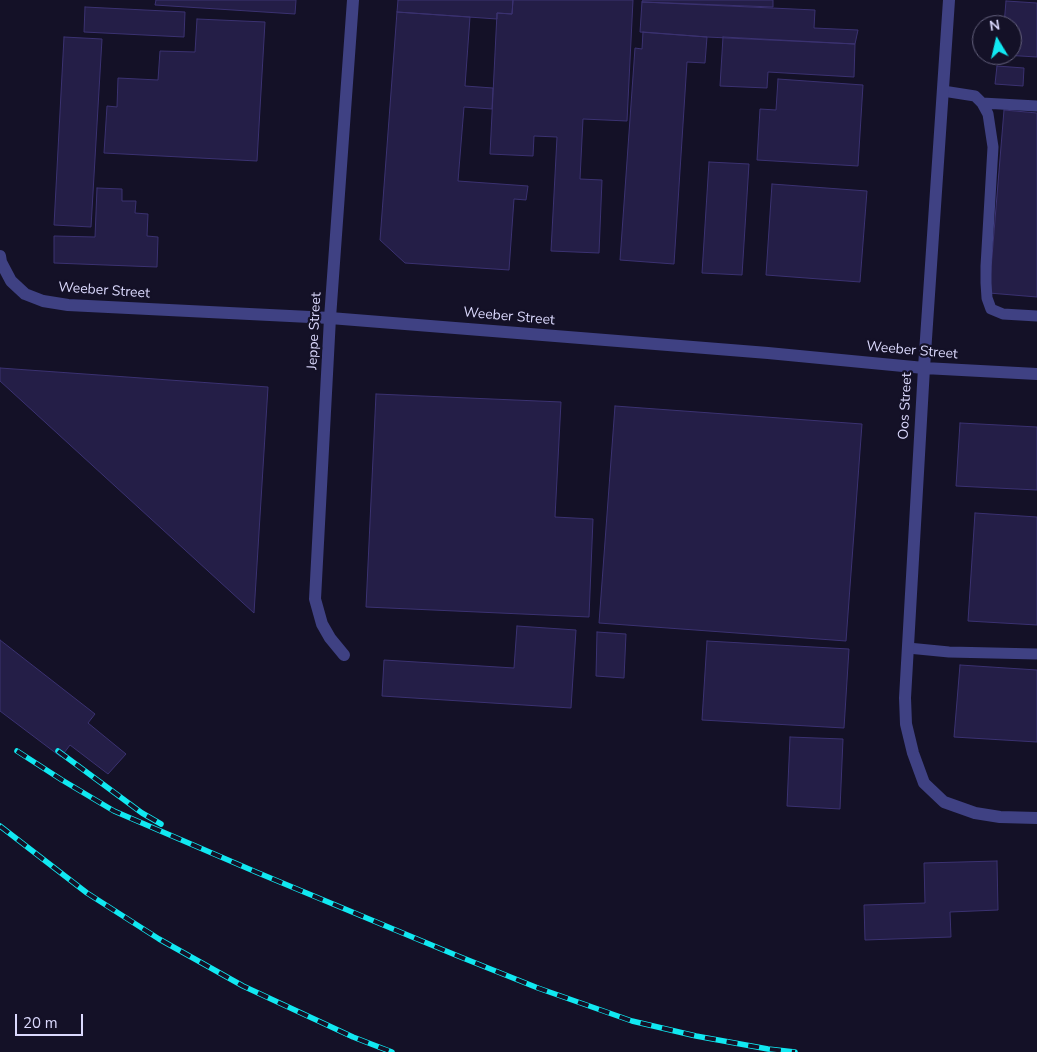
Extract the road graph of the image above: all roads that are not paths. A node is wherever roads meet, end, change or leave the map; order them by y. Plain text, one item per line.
1 (353, 0) edge
2 (949, 0) edge
3 (943, 91) junction
4 (982, 103) junction
5 (1037, 106) edge
6 (0, 256) edge
7 (1037, 316) edge
8 (330, 318) junction
9 (924, 368) junction
10 (1037, 374) edge
11 (908, 648) junction
12 (1037, 654) edge
13 (344, 655) dead end
14 (1037, 818) edge

1 - 8 street, Jeppe Street
2 - 3 street, Oos Street
3 - 4 lane
3 - 9 street, Oos Street
4 - 5 lane
4 - 7 lane
6 - 8 street, Weeber Street
8 - 9 street, Weeber Street
8 - 13 street, Jeppe Street
9 - 10 street, Weeber Street
9 - 11 street, Oos Street
11 - 12 lane
11 - 14 street, Oos Street

